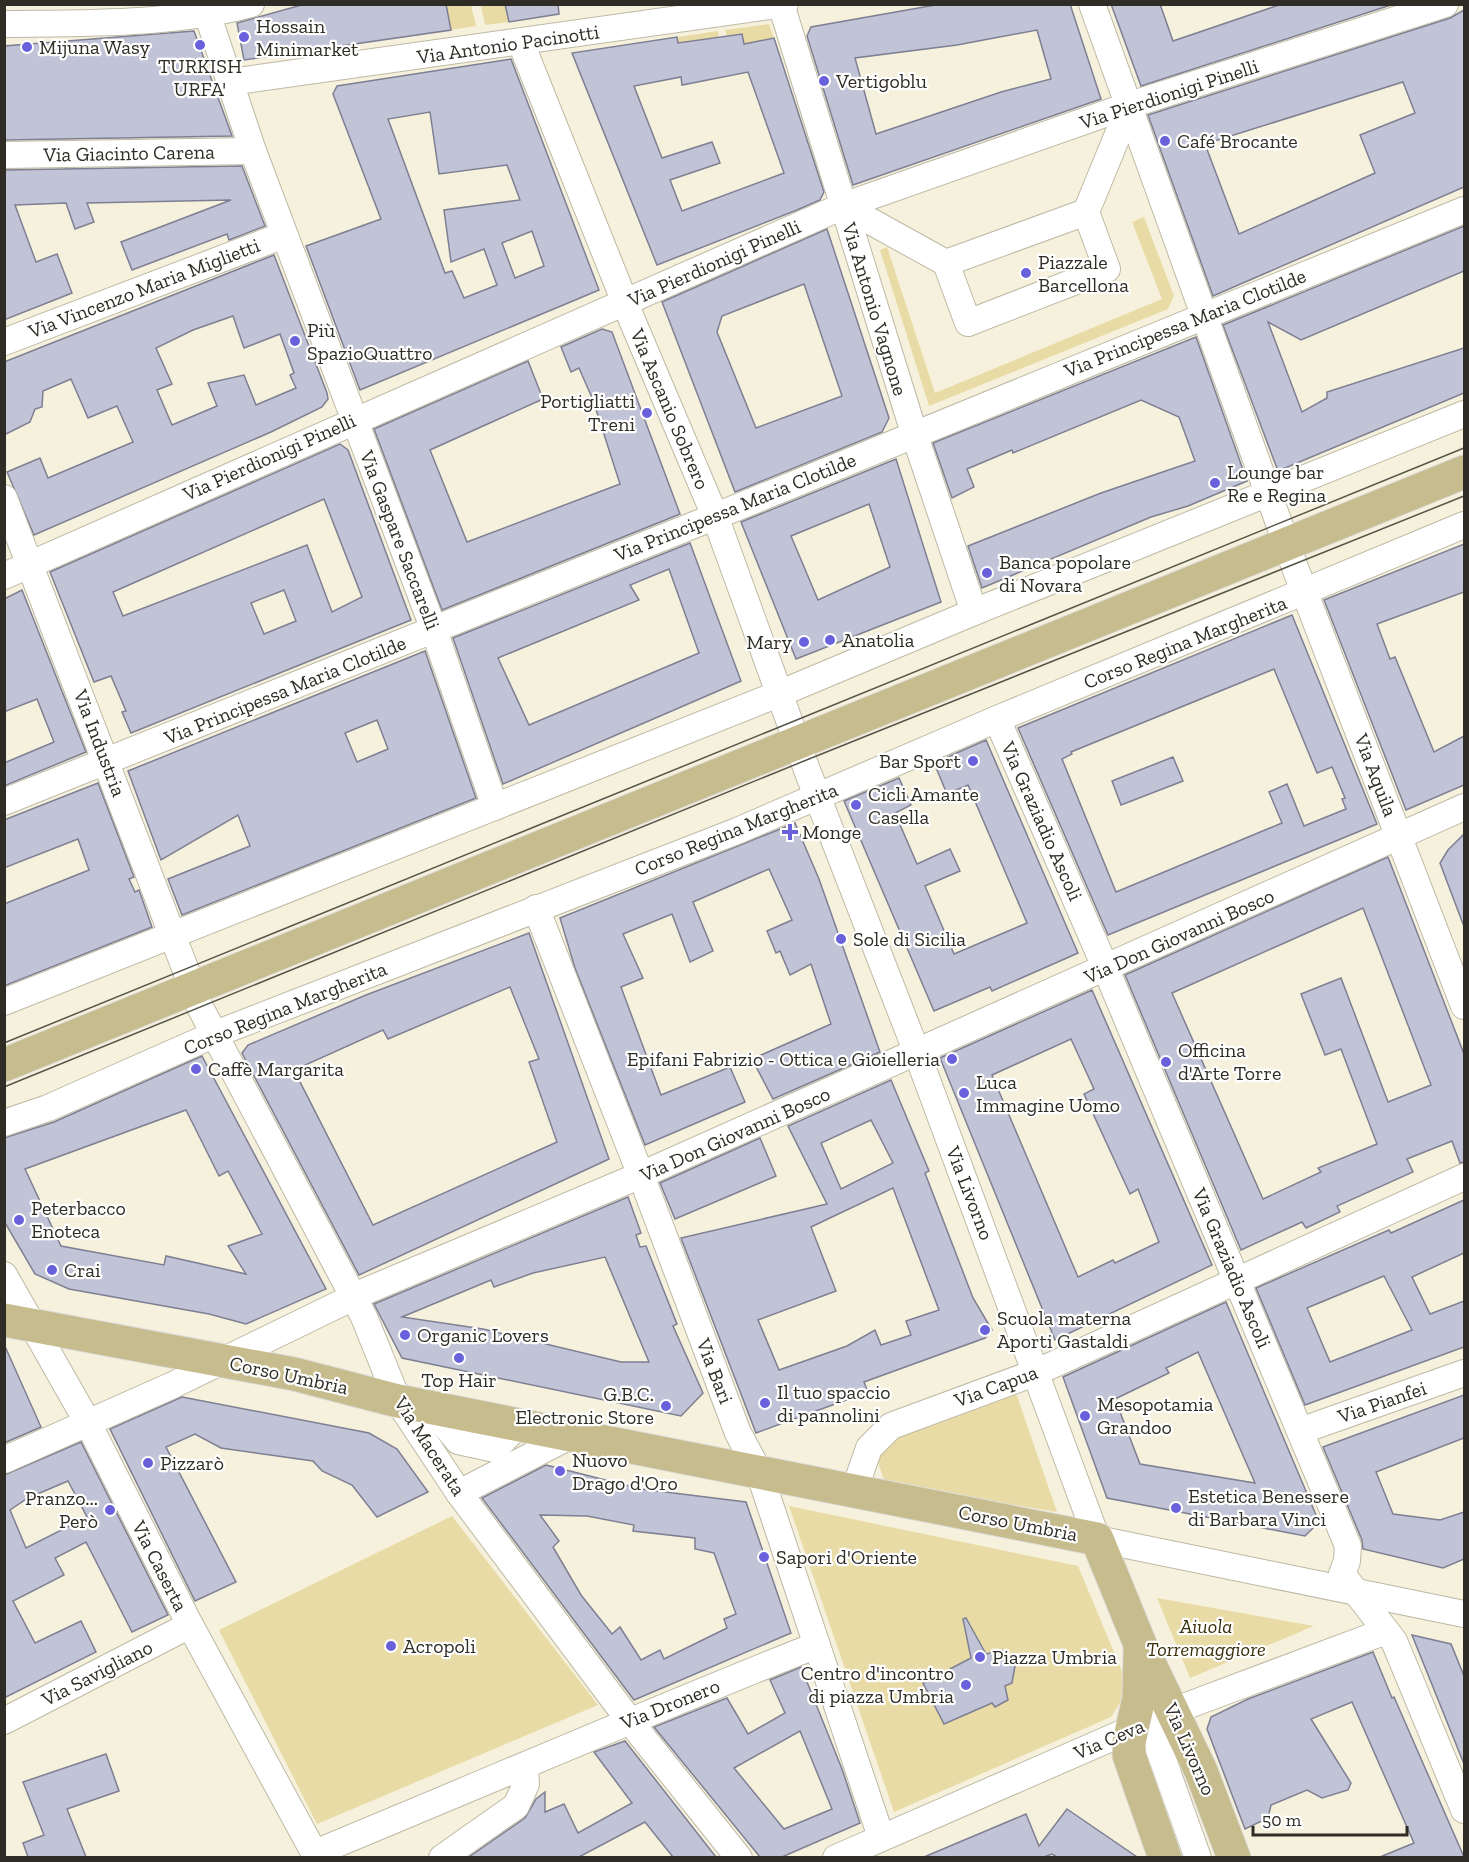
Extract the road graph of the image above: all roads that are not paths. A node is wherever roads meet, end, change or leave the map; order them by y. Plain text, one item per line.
1 (251, 4) edge
2 (1092, 4) edge
3 (1444, 4) edge
4 (782, 5) edge
5 (206, 10) edge
6 (4, 24) edge
7 (521, 43) junction
8 (230, 82) junction
9 (1130, 105) junction
10 (253, 151) junction
11 (4, 154) edge
12 (843, 206) junction
13 (1464, 210) edge
14 (1086, 212) junction
15 (284, 235) junction
16 (946, 263) junction
17 (625, 303) junction
18 (1203, 316) junction
19 (4, 342) edge
20 (1464, 414) edge
21 (354, 420) junction
22 (914, 433) junction
23 (1464, 472) edge
24 (1270, 493) junction
25 (4, 498) edge
26 (716, 516) junction
27 (1464, 525) edge
28 (1287, 544) junction
29 (29, 564) junction
30 (4, 576) edge
31 (1305, 592) junction
32 (974, 612) junction
33 (434, 630) junction
34 (781, 693) junction
35 (997, 718) junction
36 (797, 744) junction
37 (108, 762) junction
38 (818, 797) junction
39 (4, 802) edge
40 (495, 807) junction
41 (1464, 807) edge
42 (1400, 837) junction
43 (536, 908) junction
44 (172, 936) junction
45 (1106, 969) junction
46 (193, 990) junction
47 (4, 1002) edge
48 (1464, 1006) edge
49 (213, 1035) junction
50 (917, 1053) junction
51 (4, 1065) edge
52 (4, 1124) edge
53 (641, 1175) junction
54 (1464, 1177) edge
55 (4, 1275) edge
56 (1238, 1282) junction
57 (353, 1297) junction
58 (18, 1322) edge
59 (222, 1361) junction
60 (1036, 1372) junction
61 (1464, 1374) edge
62 (414, 1403) junction
63 (88, 1423) junction
64 (1300, 1431) junction
65 (572, 1435) junction
66 (4, 1460) edge
67 (759, 1473) junction
68 (854, 1491) junction
69 (459, 1493) junction
70 (1097, 1539) junction
71 (1356, 1592) junction
72 (1461, 1606) edge
73 (190, 1625) junction
74 (1386, 1631) junction
75 (816, 1644) junction
76 (1140, 1644) junction
77 (629, 1720) junction
78 (1153, 1720) junction
79 (4, 1721) edge
80 (525, 1766) junction
81 (1464, 1810) edge
82 (881, 1837) junction
83 (316, 1855) edge
84 (442, 1857) edge
85 (739, 1857) edge
86 (836, 1857) edge
87 (1165, 1857) edge
88 (1198, 1857) edge
89 (1233, 1857) edge

1 - 5 street
2 - 9 street, Via Aquila
3 - 9 street, Via Pierdionigi Pinelli
4 - 7 street, Via Antonio Pacinotti
4 - 12 street, Via Antonio Vagnone
5 - 6 street
5 - 8 street, Via Gaspare Saccarelli
7 - 8 street, Via Antonio Pacinotti
7 - 17 street, Via Ascanio Sobrero
8 - 10 street, Via Gaspare Saccarelli
9 - 12 street, Via Pierdionigi Pinelli
9 - 14 street
9 - 18 street, Via Aquila
10 - 11 street, Via Giacinto Carena
10 - 15 street, Via Gaspare Saccarelli
12 - 16 street
12 - 17 street, Via Pierdionigi Pinelli
12 - 22 street, Via Antonio Vagnone
13 - 18 street, Via Principessa Maria Clotilde
14 - 16 street
14 - 16 street
15 - 19 street, Via Vincenzo Maria Miglietti
15 - 21 street, Via Gaspare Saccarelli
17 - 21 street, Via Pierdionigi Pinelli
17 - 26 street, Via Ascanio Sobrero
18 - 22 street, Via Principessa Maria Clotilde
18 - 24 street, Via Aquila
20 - 24 street
21 - 29 street, Via Pierdionigi Pinelli
21 - 33 street, Via Gaspare Saccarelli
22 - 26 street, Via Principessa Maria Clotilde
22 - 32 street, Via Antonio Vagnone
23 - 28 main road
24 - 28 street, Via Aquila
24 - 32 street
25 - 29 street, Via Industria
26 - 33 street, Via Principessa Maria Clotilde
26 - 34 street, Via Ascanio Sobrero
27 - 31 street, Corso Regina Margherita
28 - 31 street, Via Aquila
28 - 36 main road
29 - 30 street, Via Pierdionigi Pinelli
29 - 37 street, Via Industria
31 - 35 street, Corso Regina Margherita
31 - 42 street, Via Aquila
32 - 34 street
33 - 37 street, Via Principessa Maria Clotilde
33 - 40 street, Via Gaspare Saccarelli
34 - 36 street, Via Ascanio Sobrero
34 - 40 street
35 - 38 street, Corso Regina Margherita
35 - 45 street, Via Graziadio Ascoli
36 - 38 street, Via Livorno
36 - 46 main road
37 - 39 street, Via Principessa Maria Clotilde
37 - 44 street, Via Industria
38 - 43 street, Corso Regina Margherita
38 - 50 street, Via Livorno
40 - 44 street
41 - 42 street, Via Don Giovanni Bosco
42 - 45 street, Via Don Giovanni Bosco
42 - 48 street, Via Aquila
43 - 49 street, Corso Regina Margherita
43 - 53 street, Via Bari
44 - 46 street, Via Industria
44 - 47 street
45 - 50 street, Via Don Giovanni Bosco
45 - 56 street, Via Graziadio Ascoli
46 - 49 street, Via Macerata
46 - 51 main road
49 - 52 street, Corso Regina Margherita
49 - 57 street, Via Macerata
50 - 53 street, Via Don Giovanni Bosco
50 - 60 street, Via Livorno
53 - 57 street, Via Don Giovanni Bosco
53 - 67 street, Via Bari
54 - 56 street, Via Capua
55 - 58 street, Via Caserta
56 - 60 street, Via Capua
56 - 64 street, Via Graziadio Ascoli
57 - 59 street, Via Don Giovanni Bosco
57 - 62 street, Via Macerata
58 - 59 main road, Corso Umbria
58 - 63 street, Via Caserta
59 - 62 main road, Corso Umbria
59 - 63 street, Via Don Giovanni Bosco
60 - 68 street, Via Capua
60 - 70 street, Via Livorno
61 - 64 street, Via Pianfei
62 - 65 main road, Corso Umbria
62 - 69 street, Via Macerata
63 - 66 street, Via Don Giovanni Bosco
63 - 73 street, Via Caserta
64 - 71 street, Via Graziadio Ascoli
65 - 67 main road, Corso Umbria
65 - 69 street
67 - 68 main road, Corso Umbria
67 - 75 street, Via Bari
68 - 70 main road, Corso Umbria
69 - 77 street, Via Macerata
70 - 71 street, Corso Umbria
70 - 76 main road, Via Livorno
71 - 72 street, Corso Umbria
71 - 74 street, Via Graziadio Ascoli
73 - 79 street, Via Savigliano
73 - 83 street, Via Caserta
74 - 78 street, Via Ceva
74 - 81 street, Via Graziadio Ascoli
75 - 77 street, Via Dronero
75 - 82 street, Via Bari
76 - 78 main road, Via Livorno
76 - 78 main road, Via Livorno
77 - 80 street, Via Dronero
77 - 85 street, Via Macerata
78 - 82 street, Via Ceva
78 - 87 main road, Via Livorno
78 - 88 street, Via Livorno
78 - 89 main road, Via Livorno
80 - 83 street, Via Dronero
80 - 84 street
82 - 86 street, Via Ceva

